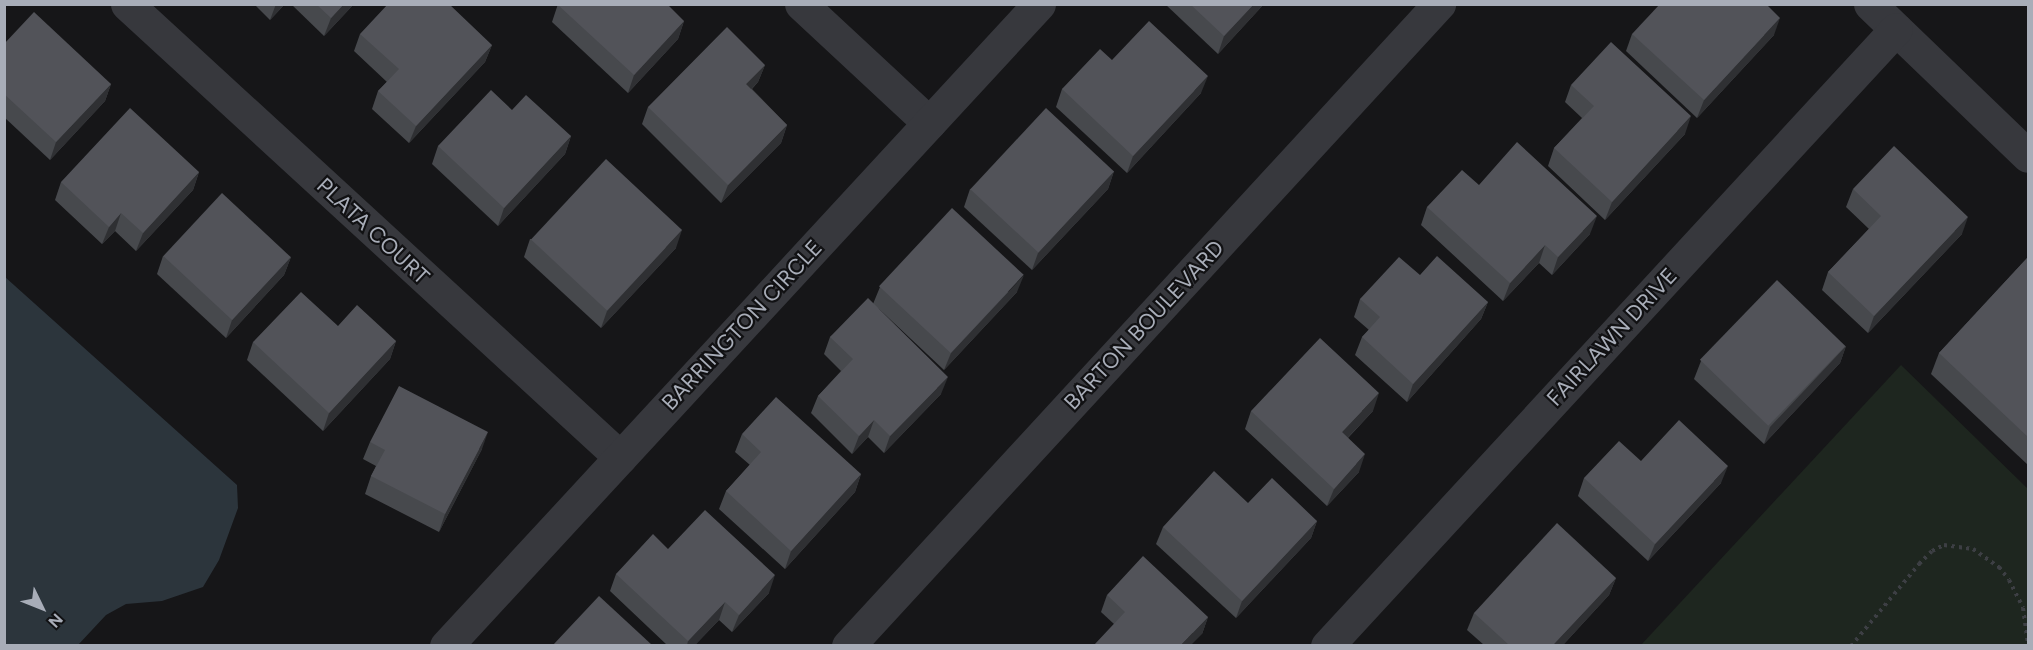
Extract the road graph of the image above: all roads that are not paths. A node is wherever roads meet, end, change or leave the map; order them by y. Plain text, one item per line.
1 (127, 4) edge
2 (801, 4) edge
3 (1039, 4) edge
4 (1439, 4) edge
5 (1870, 4) edge
6 (1896, 29) junction
7 (929, 123) junction
8 (2028, 156) edge
9 (620, 457) junction
10 (446, 645) edge
11 (848, 645) edge
12 (1328, 645) edge

1 - 9 street, PLATA COURT
2 - 7 street
3 - 7 street, BARRINGTON CIRCLE
4 - 11 street, BARTON BOULEVARD
5 - 6 street
6 - 8 street
6 - 12 street, FAIRLAWN DRIVE
7 - 9 street, BARRINGTON CIRCLE
9 - 10 street, BARRINGTON CIRCLE

